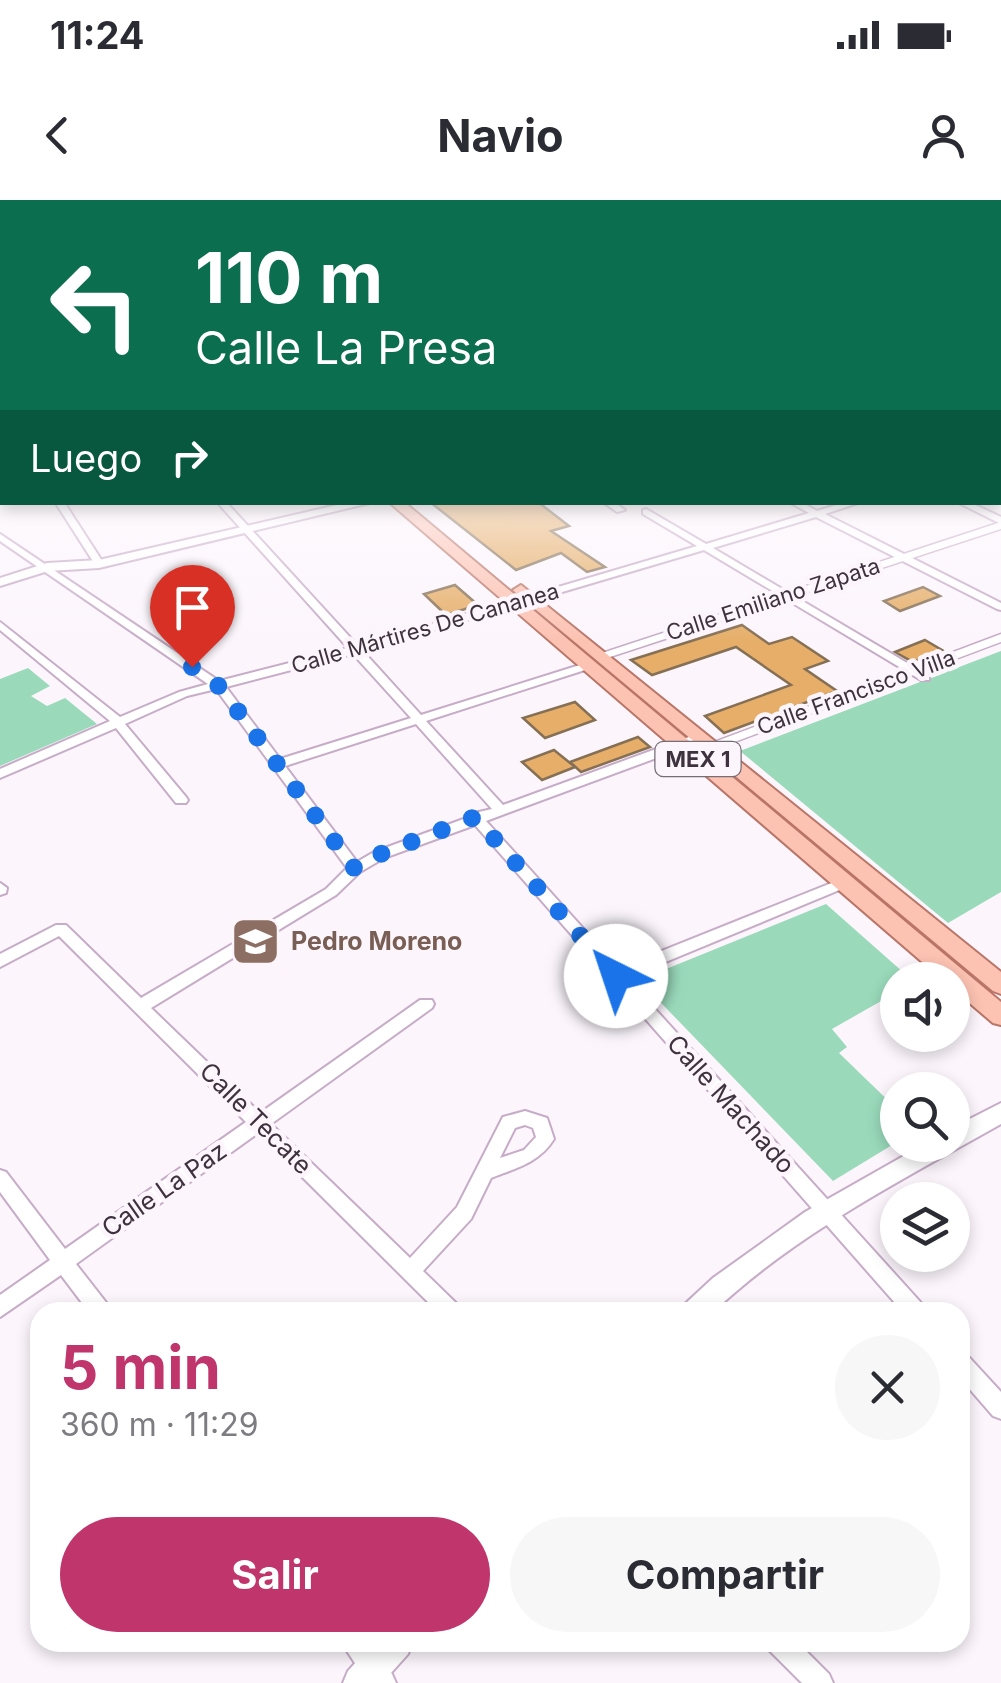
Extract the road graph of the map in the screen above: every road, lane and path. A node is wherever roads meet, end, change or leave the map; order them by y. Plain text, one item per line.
1 (60, 505) edge
2 (224, 505) edge
3 (354, 505) edge
4 (399, 505) edge
5 (421, 505) edge
6 (612, 505) edge
7 (799, 505) edge
8 (845, 505) edge
9 (967, 505) edge
10 (620, 510) dead end
11 (646, 512) dead end
12 (816, 514) junction
13 (1001, 523) edge
14 (247, 530) junction
15 (1001, 535) edge
16 (0, 536) edge
17 (704, 547) junction
18 (907, 561) junction
19 (98, 564) junction
20 (47, 567) junction
21 (0, 582) edge
22 (789, 598) junction
23 (522, 600) junction
24 (1001, 607) edge
25 (0, 625) edge
26 (1001, 638) edge
27 (355, 650) junction
28 (1001, 650) edge
29 (600, 661) junction
30 (918, 675) junction
31 (220, 687) junction
32 (418, 718) junction
33 (117, 722) junction
34 (701, 747) junction
35 (277, 764) junction
36 (0, 774) edge
37 (182, 800) dead end
38 (499, 808) junction
39 (475, 817) junction
40 (355, 869) junction
41 (844, 883) junction
42 (0, 961) edge
43 (616, 976) junction
44 (999, 981) edge
45 (426, 1004) dead end
46 (141, 1006) junction
47 (1001, 1016) edge
48 (1001, 1113) edge
49 (260, 1120) junction
50 (970, 1130) edge
51 (914, 1162) edge
52 (487, 1171) dead end
53 (0, 1178) edge
54 (827, 1211) junction
55 (62, 1261) junction
56 (410, 1272) junction
57 (93, 1302) edge
58 (441, 1302) edge
59 (707, 1302) edge
60 (907, 1302) edge
61 (0, 1307) edge
62 (970, 1373) edge
63 (1001, 1408) edge
64 (790, 1652) edge
65 (820, 1683) edge

1 - 19 street
2 - 14 street
3 - 14 main road
4 - 23 main road, MEX 1
5 - 23 main road, MEX 1
6 - 10 street
7 - 12 street
8 - 12 street, Calle Mártires De Cananea
9 - 13 street
11 - 17 street
12 - 17 street, Calle Mártires De Cananea
12 - 18 street
13 - 18 street, Calle Emiliano Zapata
14 - 19 main road
14 - 27 street
15 - 18 street, Calle Emiliano Zapata
16 - 20 street
17 - 22 street
17 - 23 street, Calle Mártires De Cananea
18 - 22 street, Calle Emiliano Zapata
18 - 24 street
19 - 20 main road
20 - 21 main road
20 - 31 street
22 - 29 street, Calle Emiliano Zapata
22 - 30 street
23 - 27 street, Calle Mártires De Cananea
23 - 29 main road, MEX 1
25 - 33 street
26 - 30 street, Calle Francisco Villa
27 - 31 street, Calle Mártires De Cananea
27 - 32 street
28 - 30 street, Calle Francisco Villa
29 - 32 street, Calle Emiliano Zapata
29 - 34 main road, MEX 1
30 - 34 street, Calle Francisco Villa
31 - 33 street, Calle Mártires De Cananea
31 - 35 street
32 - 35 street, Calle Emiliano Zapata
32 - 38 street
33 - 36 street, Calle Mártires De Cananea
33 - 37 street
34 - 38 street
34 - 41 main road, MEX 1
34 - 44 main road, MEX 1
35 - 40 street
38 - 39 street
39 - 40 street
39 - 43 street, Calle Machado
40 - 46 street
41 - 43 street
41 - 47 main road, MEX 1
42 - 46 street, Calle Tecate
43 - 54 street, Calle Machado
45 - 49 street, Calle La Paz
46 - 49 street, Calle Tecate
48 - 50 main road
49 - 55 street, Calle La Paz
49 - 56 street, Calle Tecate
51 - 54 main road
52 - 56 street
53 - 55 street
54 - 59 main road
54 - 60 street, Calle Machado
55 - 57 street
55 - 61 street, Calle La Paz
56 - 58 street, Calle Tecate
62 - 63 street
64 - 65 street

